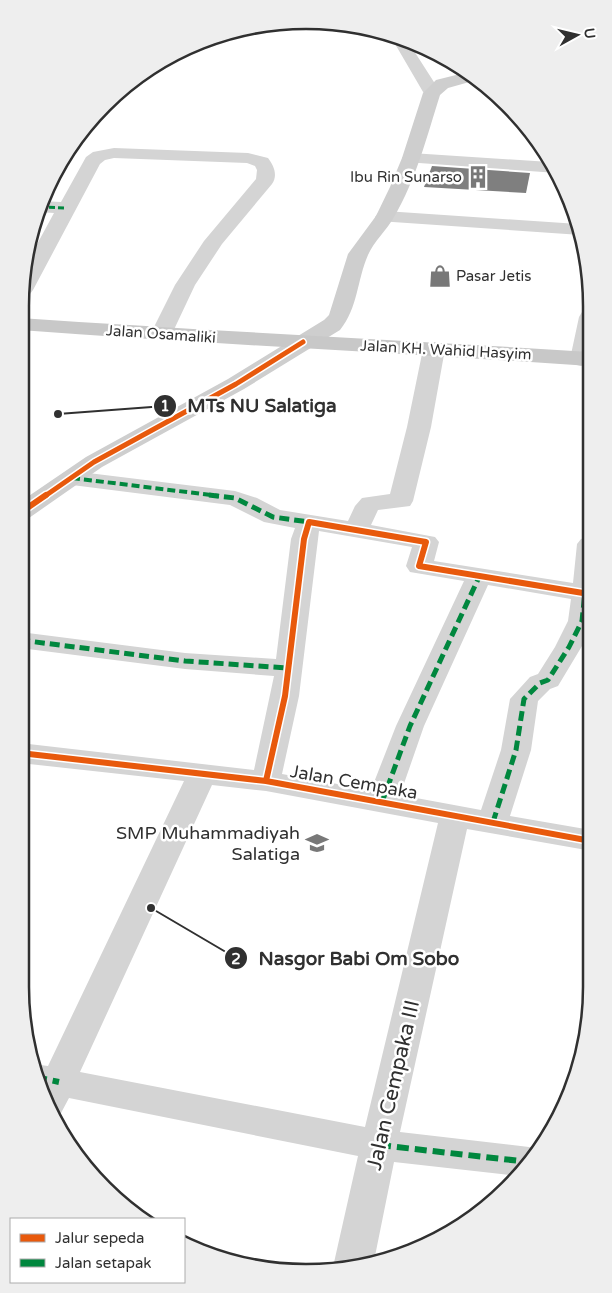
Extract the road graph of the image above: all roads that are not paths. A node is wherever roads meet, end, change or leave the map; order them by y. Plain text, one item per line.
1 (403, 46) edge
2 (465, 78) edge
3 (432, 93) junction
4 (411, 158) junction
5 (546, 167) edge
6 (47, 207) edge
7 (67, 208) junction
8 (385, 217) junction
9 (573, 230) edge
10 (30, 276) edge
11 (29, 325) edge
12 (162, 333) junction
13 (303, 342) junction
14 (434, 349) junction
15 (583, 359) edge
16 (72, 478) junction
17 (29, 507) edge
18 (310, 522) junction
19 (356, 530) junction
20 (480, 575) junction
21 (583, 594) edge
22 (583, 608) edge
23 (29, 641) edge
24 (288, 668) junction
25 (29, 754) edge
26 (202, 775) junction
27 (266, 782) junction
28 (382, 802) junction
29 (455, 815) junction
30 (493, 822) junction
31 (583, 839) edge
32 (48, 1087) edge
33 (48, 1088) edge
34 (379, 1145) junction
35 (522, 1161) edge
36 (355, 1260) edge

1 - 3 street
2 - 3 main road
3 - 4 main road
4 - 5 street
4 - 8 main road
6 - 7 street
7 - 10 street
7 - 12 street
8 - 9 street
8 - 13 main road
11 - 12 main road, Jalan Osamaliki
12 - 13 main road, Jalan Osamaliki
13 - 14 main road, Jalan KH. Wahid Hasyim
13 - 16 main road
14 - 15 main road, Jalan KH. Wahid Hasyim
14 - 19 street
16 - 17 main road
16 - 18 street
18 - 19 street
18 - 24 street
19 - 20 street
20 - 21 street
20 - 28 street
22 - 30 street
23 - 24 street
24 - 27 street
25 - 26 street, Jalan Cempaka
26 - 27 street, Jalan Cempaka
26 - 32 street
27 - 28 street, Jalan Cempaka
28 - 29 street, Jalan Cempaka
29 - 30 street, Jalan Cempaka
29 - 34 street, Jalan Cempaka III
30 - 31 street, Jalan Cempaka
33 - 34 street
34 - 35 street
34 - 36 street, Jalan Cempaka III

